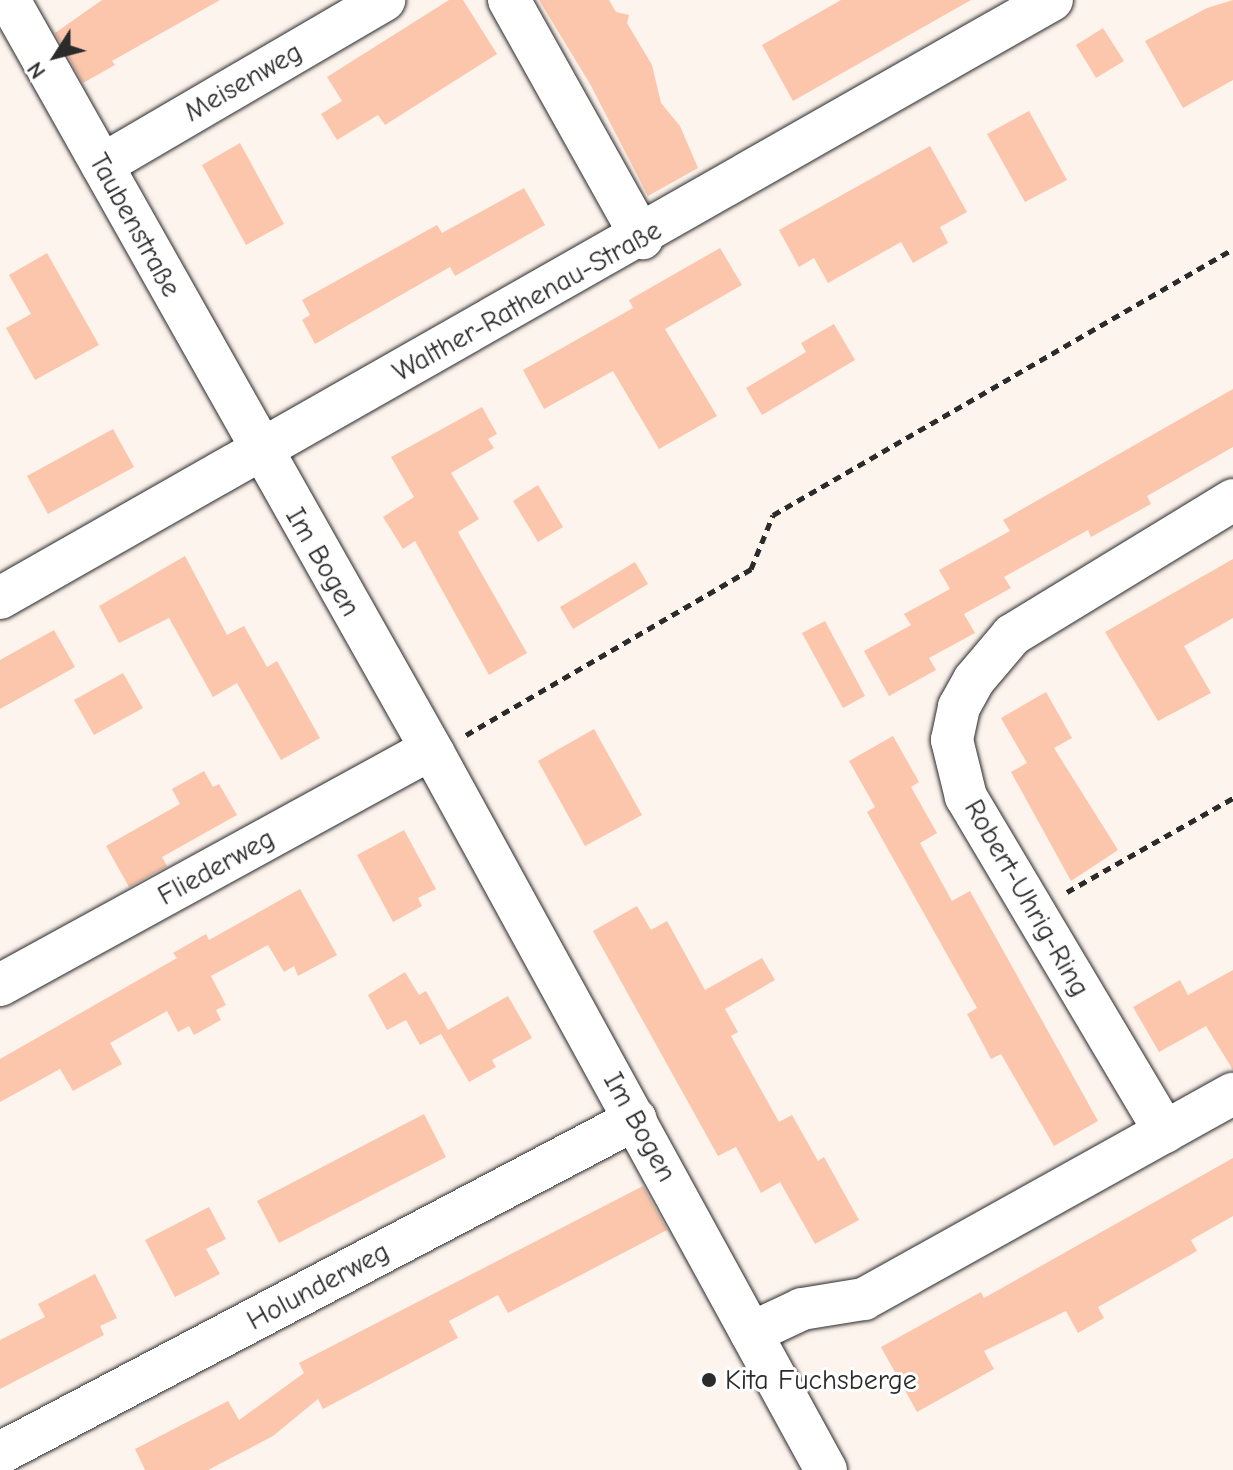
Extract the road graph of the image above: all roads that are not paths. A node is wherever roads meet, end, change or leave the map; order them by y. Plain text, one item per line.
1 (9, 0) edge
2 (384, 0) edge
3 (509, 0) edge
4 (1052, 0) edge
5 (102, 165) junction
6 (642, 238) junction
7 (260, 451) junction
8 (1233, 500) edge
9 (0, 598) edge
10 (434, 754) junction
11 (0, 985) edge
12 (1233, 1094) edge
13 (636, 1119) junction
14 (1165, 1132) junction
15 (751, 1333) junction
16 (0, 1453) edge
17 (826, 1470) edge

1 - 5 street, Taubenstraße
2 - 5 street, Meisenweg
3 - 6 street
4 - 6 street, Walther-Rathenau-Straße
5 - 7 street, Taubenstraße
6 - 7 street, Walther-Rathenau-Straße
7 - 9 street, Walther-Rathenau-Straße
7 - 10 street, Im Bogen
8 - 14 street, Robert-Uhrig-Ring
10 - 11 street, Fliederweg
10 - 13 street, Im Bogen
12 - 14 street
13 - 15 street, Im Bogen
13 - 16 street, Holunderweg
14 - 15 street
15 - 17 street, Im Bogen

